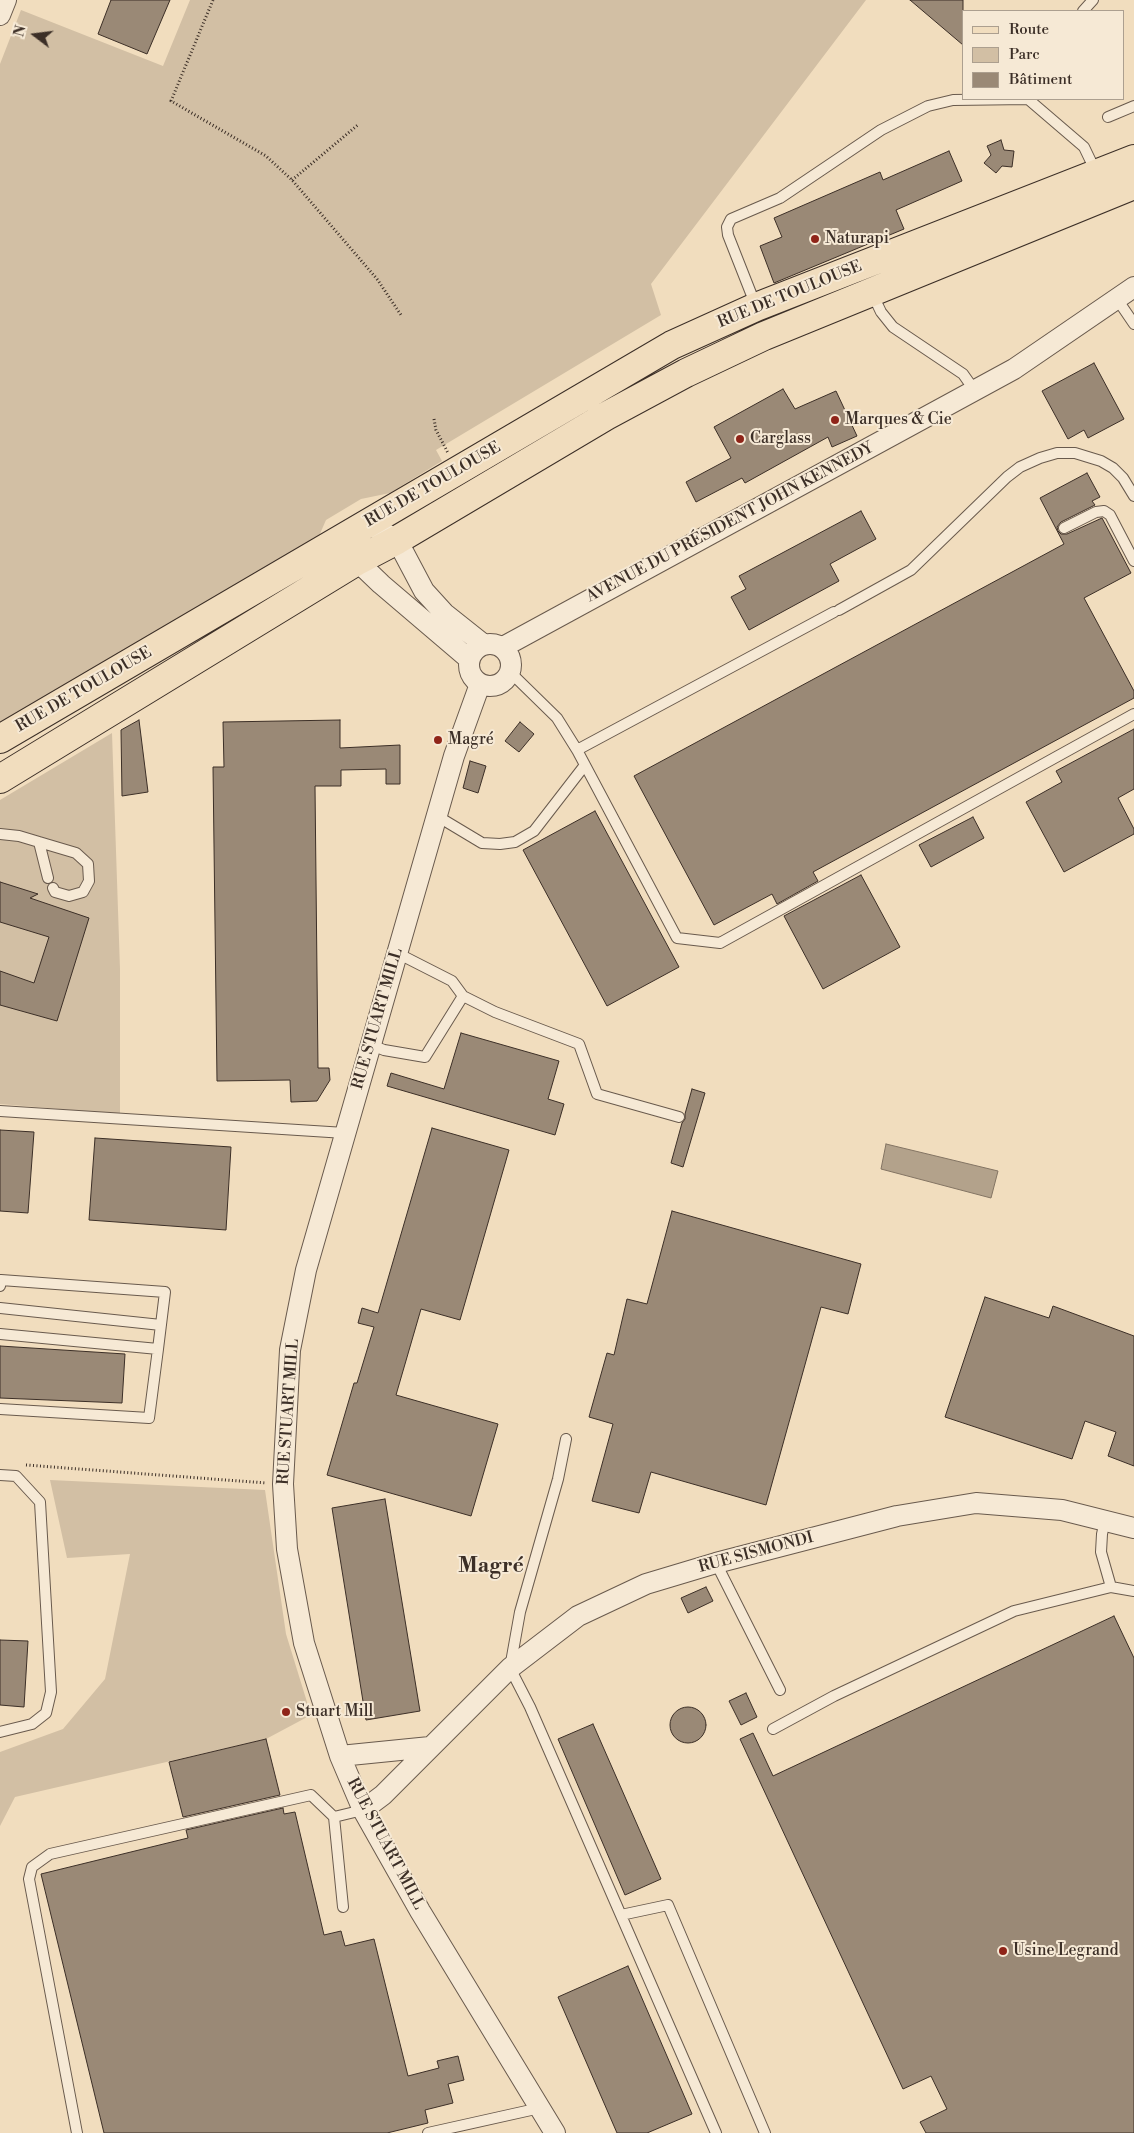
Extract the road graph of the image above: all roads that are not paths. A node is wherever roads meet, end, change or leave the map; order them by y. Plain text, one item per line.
1 (6, 0) edge
2 (1093, 0) edge
3 (1084, 10) edge
4 (0, 15) edge
5 (962, 100) edge
6 (1029, 100) edge
7 (1134, 106) edge
8 (1108, 117) dead end
9 (1134, 158) edge
10 (1102, 184) junction
11 (1134, 185) edge
12 (880, 258) junction
13 (1134, 287) edge
14 (872, 292) junction
15 (1117, 299) junction
16 (756, 307) junction
17 (1134, 324) edge
18 (975, 391) junction
19 (1134, 496) edge
20 (1064, 528) dead end
21 (358, 529) junction
22 (396, 540) junction
23 (357, 561) junction
24 (1134, 561) edge
25 (483, 644) junction
26 (503, 647) junction
27 (469, 658) junction
28 (510, 672) junction
29 (480, 684) junction
30 (1134, 714) edge
31 (0, 739) edge
32 (577, 750) junction
33 (585, 765) junction
34 (0, 780) edge
35 (437, 816) junction
36 (0, 834) edge
37 (39, 842) junction
38 (397, 954) junction
39 (463, 996) junction
40 (371, 1045) junction
41 (0, 1111) edge
42 (679, 1117) dead end
43 (345, 1133) junction
44 (0, 1286) edge
45 (0, 1308) edge
46 (161, 1325) junction
47 (0, 1334) edge
48 (158, 1349) junction
49 (0, 1409) edge
50 (566, 1439) dead end
51 (0, 1475) edge
52 (1106, 1522) junction
53 (1133, 1526) edge
54 (710, 1565) junction
55 (1111, 1587) junction
56 (1133, 1594) edge
57 (510, 1668) junction
58 (780, 1690) dead end
59 (773, 1729) dead end
60 (0, 1732) edge
61 (430, 1747) junction
62 (340, 1756) junction
63 (364, 1810) junction
64 (334, 1817) junction
65 (343, 1907) dead end
66 (621, 1915) junction
67 (540, 2108) junction
68 (77, 2133) edge
69 (428, 2133) edge
70 (555, 2133) edge
71 (716, 2133) edge
72 (765, 2133) edge

1 - 4 street
2 - 3 lane
5 - 16 lane
6 - 10 lane
7 - 8 lane
9 - 10 main road, RUE DE TOULOUSE
10 - 11 main road, RUE DE TOULOUSE
10 - 12 main road, RUE DE TOULOUSE
10 - 14 main road, RUE DE TOULOUSE
12 - 14 street, RUE DE TOULOUSE
12 - 16 main road, RUE DE TOULOUSE
13 - 15 street, AVENUE DU PRÉSIDENT JOHN KENNEDY
14 - 18 lane
14 - 22 main road, RUE DE TOULOUSE
15 - 17 lane
15 - 18 street, AVENUE DU PRÉSIDENT JOHN KENNEDY
16 - 21 main road, RUE DE TOULOUSE
18 - 26 street, AVENUE DU PRÉSIDENT JOHN KENNEDY
19 - 32 lane
20 - 24 lane
21 - 22 street
21 - 23 street
21 - 31 main road, RUE DE TOULOUSE
22 - 23 main road, RUE DE TOULOUSE
22 - 25 street
23 - 27 street
23 - 34 main road, RUE DE TOULOUSE
25 - 26 street
25 - 27 street
26 - 28 street
27 - 29 street
28 - 29 street
28 - 32 lane
29 - 35 street, RUE STUART MILL
30 - 33 lane
32 - 33 lane
33 - 35 lane
35 - 38 street, RUE STUART MILL
36 - 37 lane
37 - 37 lane
38 - 39 lane
38 - 40 street, RUE STUART MILL
39 - 40 lane
39 - 42 lane
40 - 43 street, RUE STUART MILL
41 - 43 lane
43 - 62 street, RUE STUART MILL
44 - 46 lane
45 - 46 lane
46 - 48 lane
47 - 48 lane
48 - 49 lane
50 - 57 lane
51 - 60 lane
52 - 53 street, RUE SISMONDI
52 - 54 street, RUE SISMONDI
52 - 55 lane
54 - 57 street, RUE SISMONDI
54 - 58 lane
55 - 56 lane
55 - 59 lane
57 - 61 street, RUE SISMONDI
57 - 66 lane
61 - 62 street
61 - 63 street, RUE SISMONDI
62 - 63 street, RUE STUART MILL
63 - 64 lane
63 - 67 street, RUE STUART MILL
64 - 65 lane
64 - 68 lane
66 - 71 lane
66 - 72 lane
67 - 69 lane
67 - 70 street, RUE STUART MILL

